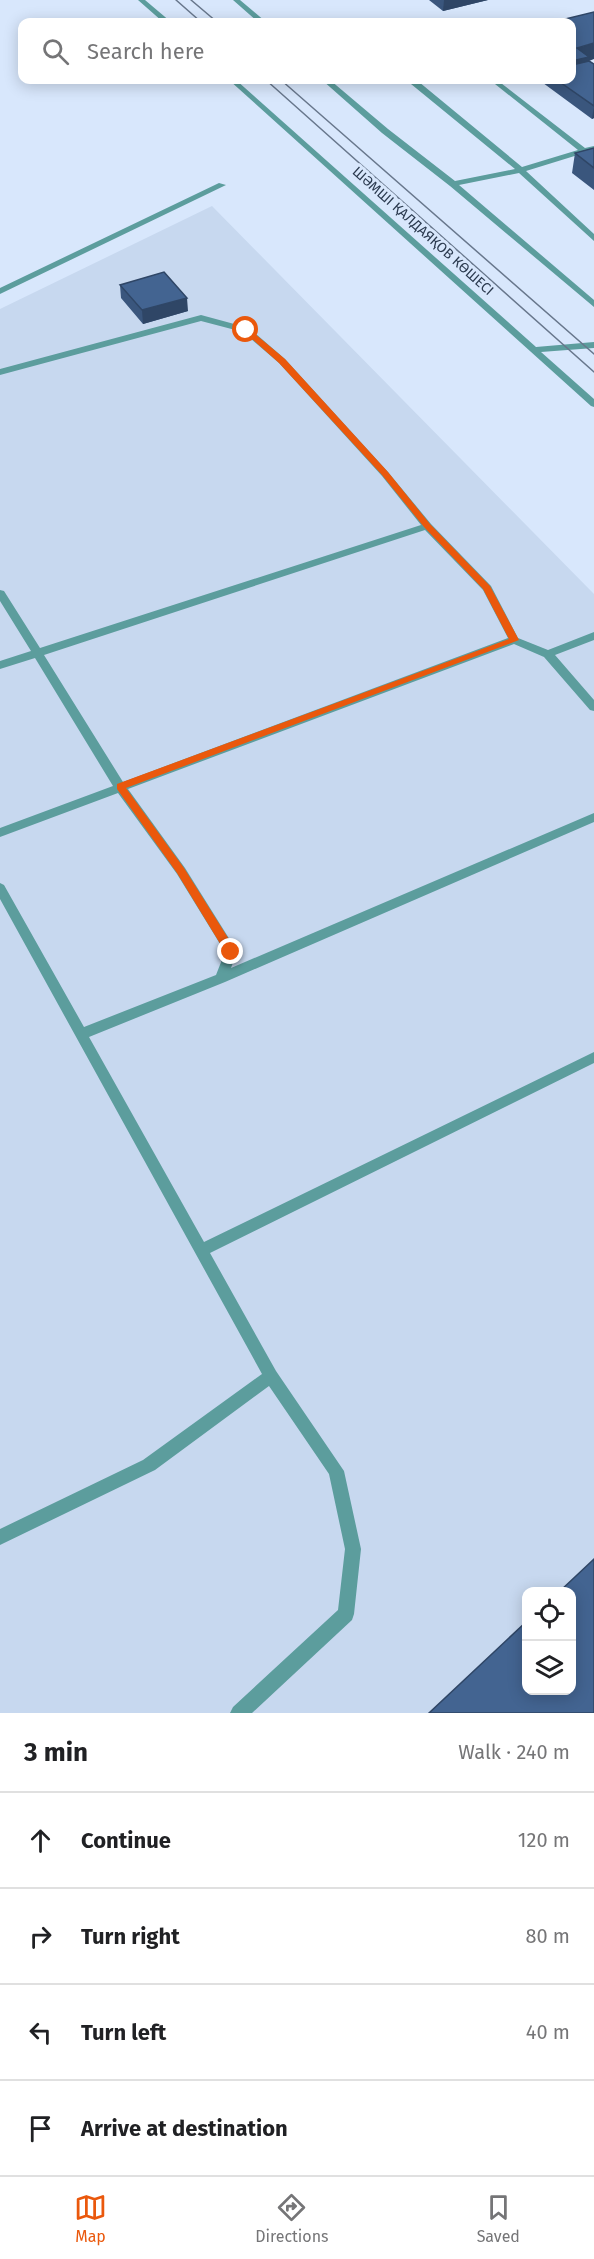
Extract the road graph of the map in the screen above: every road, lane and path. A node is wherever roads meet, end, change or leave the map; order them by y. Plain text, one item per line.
1 (141, 0) edge
2 (236, 0) edge
3 (162, 18) edge
4 (257, 18) edge
5 (236, 84) edge
6 (331, 84) edge
7 (416, 84) edge
8 (498, 84) edge
9 (594, 148) edge
10 (584, 151) junction
11 (521, 170) junction
12 (453, 184) junction
13 (222, 185) dead end
14 (594, 239) edge
15 (0, 291) edge
16 (594, 304) edge
17 (594, 345) edge
18 (535, 350) junction
19 (0, 372) edge
20 (594, 404) edge
21 (427, 526) junction
22 (0, 593) edge
23 (594, 636) edge
24 (514, 640) junction
25 (37, 654) junction
26 (548, 654) junction
27 (0, 665) edge
28 (594, 707) edge
29 (120, 787) junction
30 (594, 817) edge
31 (0, 834) edge
32 (0, 888) edge
33 (222, 978) junction
34 (82, 1034) junction
35 (594, 1057) edge
36 (201, 1250) junction
37 (271, 1376) junction
38 (0, 1537) edge
39 (239, 1713) edge

1 - 3 street
2 - 4 street
5 - 18 street, ШӘМШІ ҚАЛДАЯҚОВ КӨШЕСІ
6 - 12 street
7 - 11 street
8 - 10 street
9 - 10 street
10 - 11 street
11 - 12 street
11 - 14 street
12 - 16 street
13 - 15 street
17 - 18 street
18 - 20 street, ШӘМШІ ҚАЛДАЯҚОВ КӨШЕСІ
19 - 21 street
21 - 24 street
21 - 25 street
22 - 25 street
23 - 26 street
24 - 26 street
24 - 29 street
25 - 27 street
25 - 29 street
26 - 28 street
29 - 31 street
29 - 33 street
30 - 33 street
32 - 34 street
33 - 34 street
34 - 36 street
35 - 36 street
36 - 37 street
37 - 38 street
37 - 39 street

